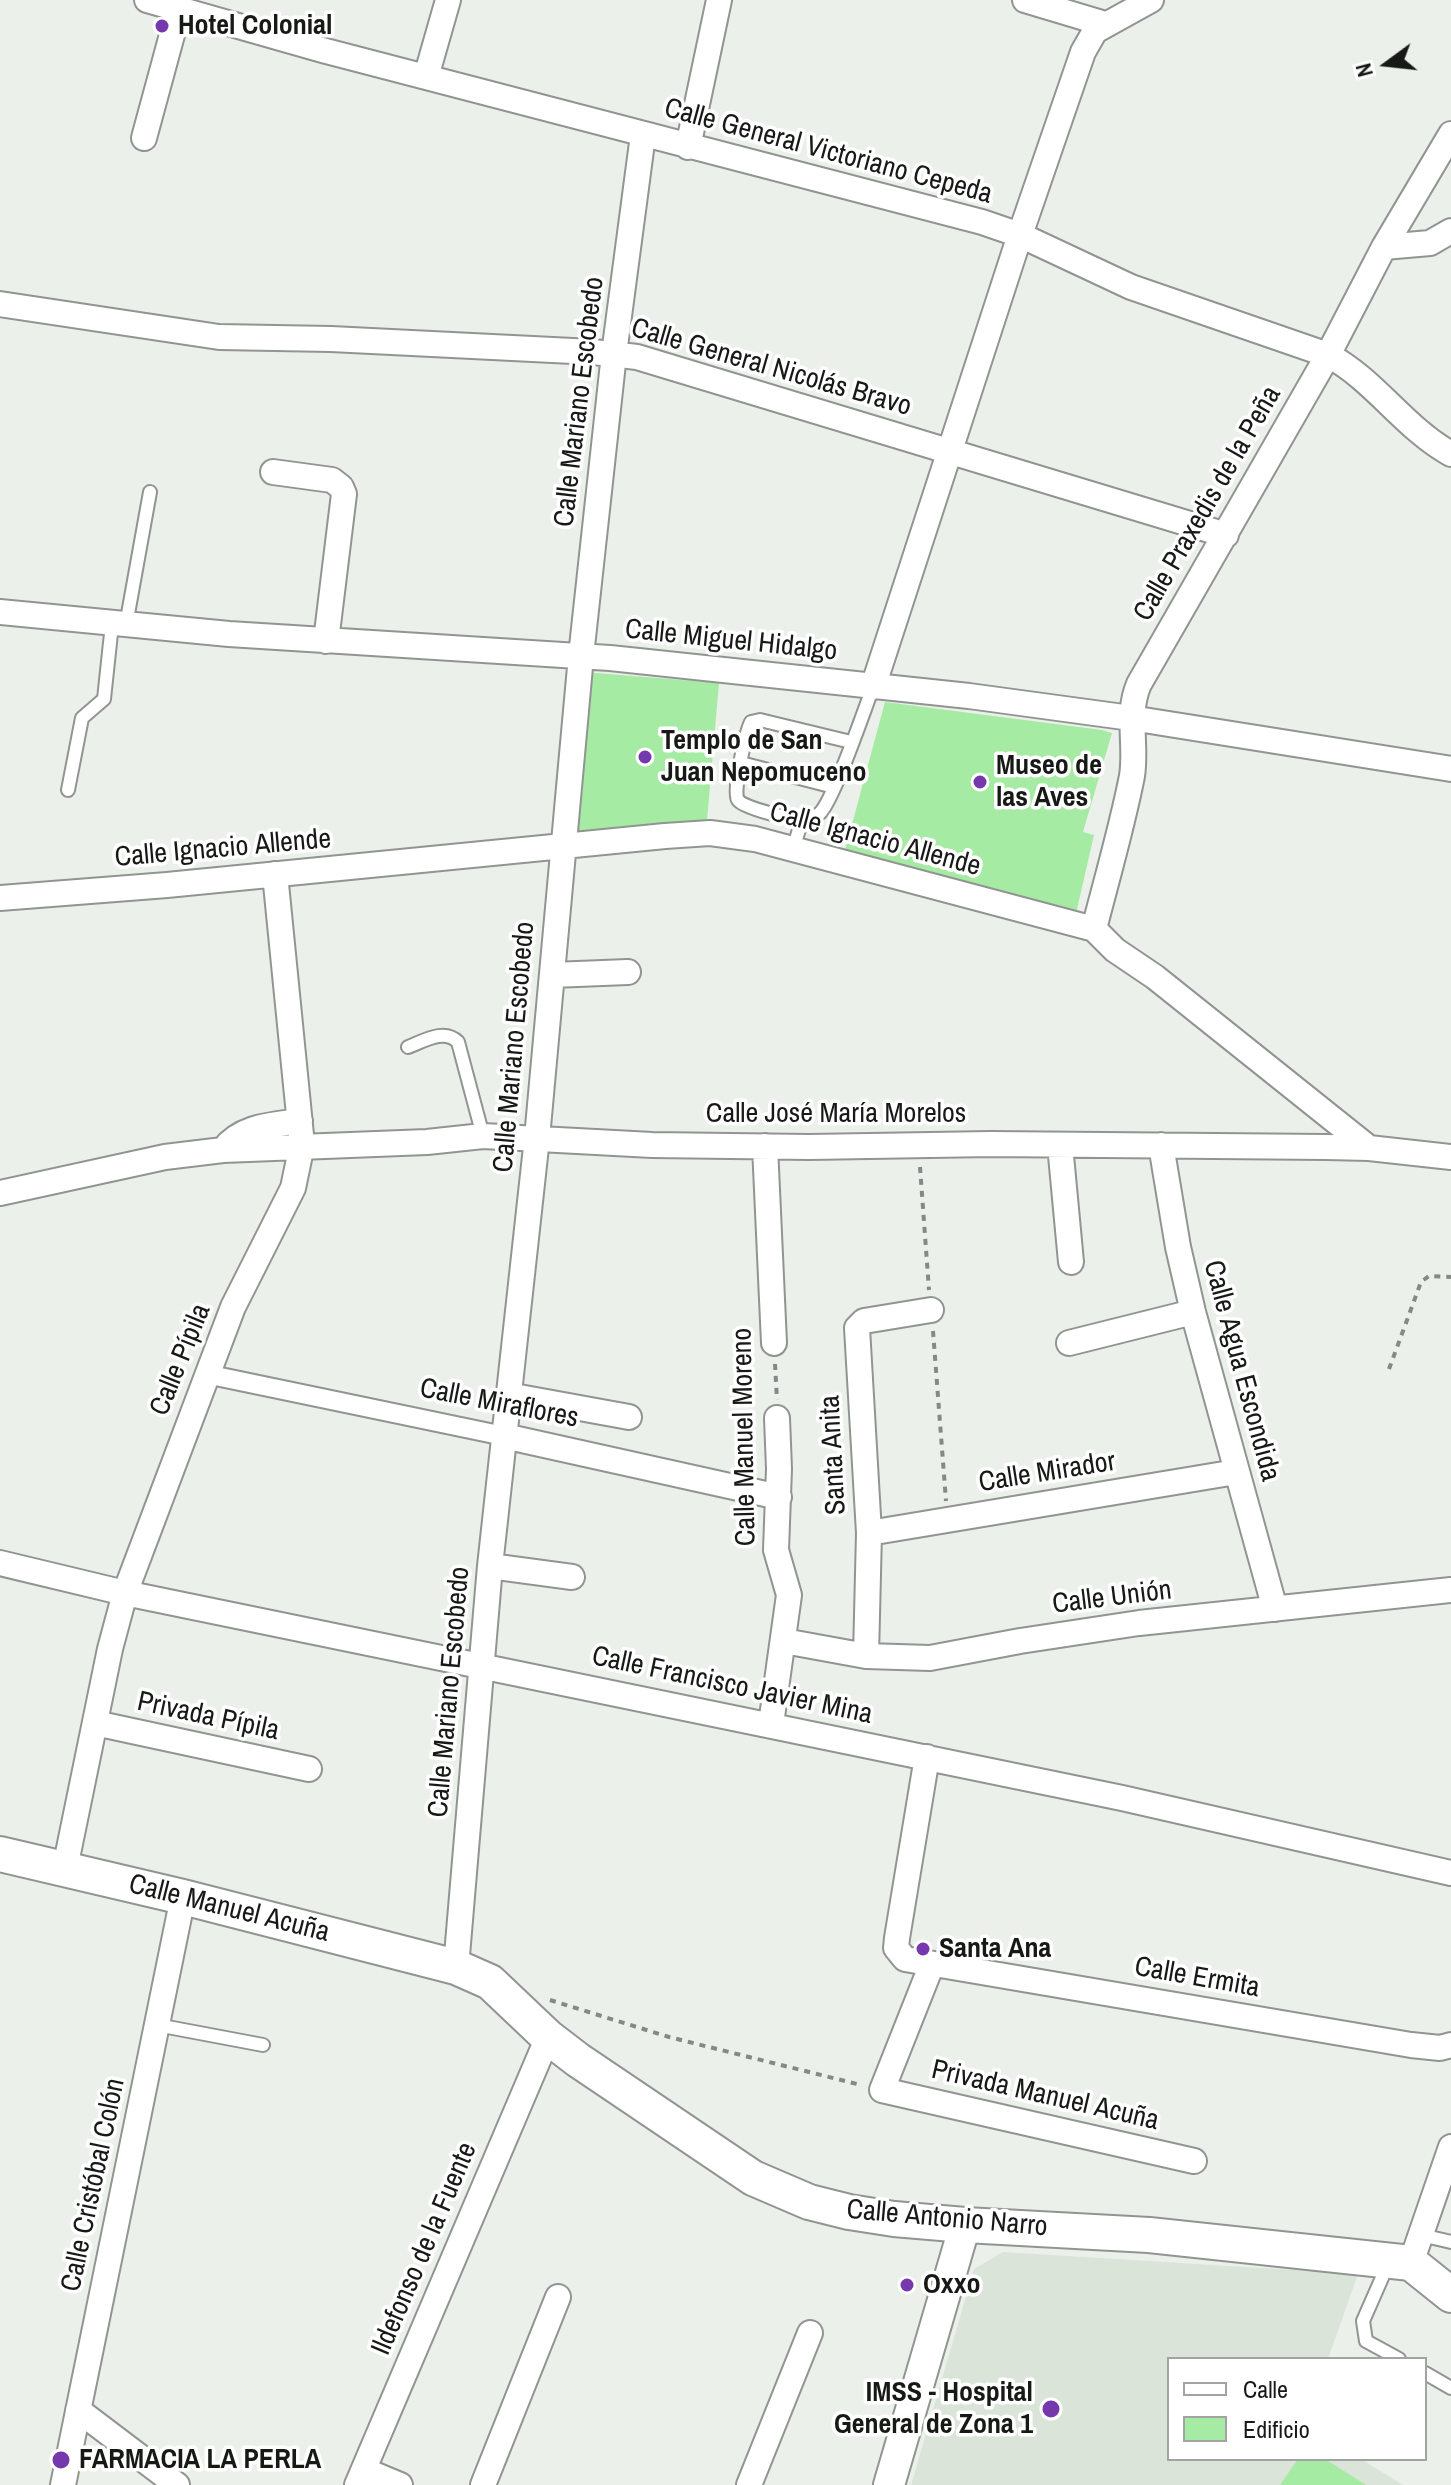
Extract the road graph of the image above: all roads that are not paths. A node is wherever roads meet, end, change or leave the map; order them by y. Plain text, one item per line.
1 (147, 0) edge
2 (448, 0) edge
3 (719, 0) edge
4 (1025, 0) edge
5 (1151, 0) edge
6 (179, 9) junction
7 (1105, 24) junction
8 (426, 77) junction
9 (1451, 134) edge
10 (643, 135) junction
11 (144, 138) dead end
12 (688, 147) junction
13 (1451, 231) edge
14 (1020, 235) junction
15 (1384, 247) junction
16 (0, 304) edge
17 (614, 354) junction
18 (1328, 355) junction
19 (951, 450) junction
20 (1451, 454) edge
21 (273, 472) dead end
22 (150, 492) dead end
23 (1226, 535) junction
24 (0, 612) edge
25 (119, 624) junction
26 (326, 641) junction
27 (581, 656) junction
28 (873, 687) junction
29 (1131, 718) junction
30 (851, 742) junction
31 (741, 763) junction
32 (1451, 769) edge
33 (834, 787) junction
34 (68, 790) dead end
35 (802, 820) junction
36 (564, 846) junction
37 (793, 849) junction
38 (275, 874) junction
39 (0, 898) edge
40 (1094, 929) junction
41 (628, 972) dead end
42 (552, 975) junction
43 (408, 1047) dead end
44 (301, 1133) junction
45 (483, 1136) junction
46 (537, 1138) junction
47 (1060, 1145) junction
48 (1161, 1145) junction
49 (765, 1146) junction
50 (1369, 1148) junction
51 (1451, 1157) edge
52 (0, 1193) edge
53 (1071, 1262) dead end
54 (931, 1310) dead end
55 (1193, 1312) junction
56 (774, 1343) road end
57 (1069, 1343) dead end
58 (206, 1374) junction
59 (508, 1395) junction
60 (629, 1417) dead end
61 (777, 1418) road end
62 (504, 1436) junction
63 (1236, 1472) junction
64 (779, 1497) junction
65 (869, 1533) junction
66 (0, 1563) edge
67 (490, 1566) junction
68 (572, 1577) dead end
69 (1451, 1590) edge
70 (125, 1593) junction
71 (1275, 1609) junction
72 (784, 1641) junction
73 (866, 1656) junction
74 (481, 1666) junction
75 (95, 1723) junction
76 (771, 1724) junction
77 (927, 1757) junction
78 (309, 1769) dead end
79 (0, 1854) edge
80 (65, 1868) junction
81 (1451, 1873) edge
82 (183, 1897) junction
83 (932, 1964) junction
84 (456, 1967) junction
85 (157, 2025) junction
86 (548, 2037) junction
87 (263, 2045) dead end
88 (1451, 2045) edge
89 (1451, 2147) edge
90 (1194, 2161) dead end
91 (965, 2225) junction
92 (1451, 2242) edge
93 (1407, 2253) junction
94 (1451, 2295) edge
95 (558, 2297) dead end
96 (810, 2333) dead end
97 (1395, 2357) edge
98 (1427, 2374) edge
99 (1451, 2388) edge
100 (78, 2410) junction
101 (360, 2478) edge
102 (63, 2485) edge
103 (177, 2485) edge
104 (400, 2485) edge
105 (483, 2485) edge
106 (749, 2485) edge
107 (889, 2485) edge

1 - 6 street, Calle General Victoriano Cepeda
2 - 8 street
3 - 12 street
4 - 7 street
5 - 7 street
6 - 8 street, Calle General Victoriano Cepeda
6 - 11 street
7 - 14 street
8 - 10 street, Calle General Victoriano Cepeda
9 - 15 street, Calle Praxedis de la Peña
10 - 12 street, Calle General Victoriano Cepeda
10 - 17 street, Calle Mariano Escobedo
12 - 14 street, Calle General Victoriano Cepeda
13 - 15 street
14 - 18 street, Calle General Victoriano Cepeda
14 - 19 street
15 - 18 street, Calle Praxedis de la Peña
16 - 17 street, Calle General Nicolás Bravo
17 - 19 street, Calle General Nicolás Bravo
17 - 27 street, Calle Mariano Escobedo
18 - 20 street, Calle General Victoriano Cepeda
18 - 23 street, Calle Praxedis de la Peña
19 - 23 street, Calle General Nicolás Bravo
19 - 28 street
21 - 26 street
22 - 25 lane
23 - 29 street, Calle Praxedis de la Peña
24 - 25 street, Calle Miguel Hidalgo
25 - 26 street, Calle Miguel Hidalgo
25 - 34 lane
26 - 27 street, Calle Miguel Hidalgo
27 - 28 street, Calle Miguel Hidalgo
27 - 36 street, Calle Mariano Escobedo
28 - 29 street, Calle Miguel Hidalgo
28 - 30 lane
29 - 32 street, Calle Miguel Hidalgo
29 - 40 street, Calle Praxedis de la Peña
30 - 31 lane
30 - 33 lane
31 - 33 lane
31 - 35 lane
33 - 35 lane
35 - 37 lane
36 - 37 street, Calle Ignacio Allende
36 - 38 street, Calle Ignacio Allende
36 - 42 street, Calle Mariano Escobedo
37 - 40 street, Calle Ignacio Allende
38 - 39 street, Calle Ignacio Allende
38 - 44 street, Calle Pípila
40 - 50 street, Calle Ignacio Allende
41 - 42 street
42 - 46 street, Calle Mariano Escobedo
43 - 45 lane
44 - 45 street, Calle José María Morelos
44 - 52 street, Calle José María Morelos
44 - 58 street, Calle Pípila
45 - 46 street, Calle José María Morelos
46 - 49 street, Calle José María Morelos
46 - 59 street, Calle Mariano Escobedo
47 - 48 street, Calle José María Morelos
47 - 49 street, Calle José María Morelos
47 - 53 street
48 - 50 street, Calle José María Morelos
48 - 55 street, Calle Agua Escondida
49 - 56 street, Calle Manuel Moreno
50 - 51 street, Calle José María Morelos
54 - 65 street, Santa Anita
55 - 57 street
55 - 63 street, Calle Agua Escondida
58 - 62 street, Calle Miraflores
58 - 70 street, Calle Pípila
59 - 60 street
59 - 62 street, Calle Mariano Escobedo
61 - 64 street, Calle Manuel Moreno
62 - 64 street, Calle Miraflores
62 - 67 street, Calle Mariano Escobedo
63 - 65 street, Calle Mirador
63 - 71 street, Calle Agua Escondida
64 - 72 street, Calle Manuel Moreno
65 - 73 street, Santa Anita
66 - 70 street, Calle Francisco Javier Mina
67 - 68 street
67 - 74 street, Calle Mariano Escobedo
69 - 71 street, Calle Unión
70 - 74 street, Calle Francisco Javier Mina
70 - 75 street, Calle Pípila
71 - 73 street, Calle Unión
72 - 73 street, Calle Unión
72 - 76 street, Calle Manuel Moreno
74 - 76 street, Calle Francisco Javier Mina
74 - 84 street, Calle Mariano Escobedo
75 - 78 street, Privada Pípila
75 - 80 street, Calle Pípila
76 - 77 street, Calle Francisco Javier Mina
77 - 81 street, Calle Francisco Javier Mina
77 - 83 street, Calle Ermita
79 - 80 main road, Calle Manuel Acuña
80 - 82 main road, Calle Manuel Acuña
82 - 84 main road, Calle Manuel Acuña
82 - 85 street, Calle Cristóbal Colón
83 - 88 street, Calle Ermita
83 - 90 street, Privada Manuel Acuña
84 - 86 main road, Calle Antonio Narro
85 - 87 lane
85 - 100 street, Calle Cristóbal Colón
86 - 91 main road, Calle Antonio Narro
86 - 101 street, Ildefonso de la Fuente
89 - 93 street
91 - 93 main road, Calle Antonio Narro
91 - 107 street
92 - 93 lane
93 - 94 main road
93 - 97 lane
95 - 105 street
96 - 106 street
98 - 99 lane
100 - 102 street, Calle Cristóbal Colón
100 - 103 street
101 - 104 street

